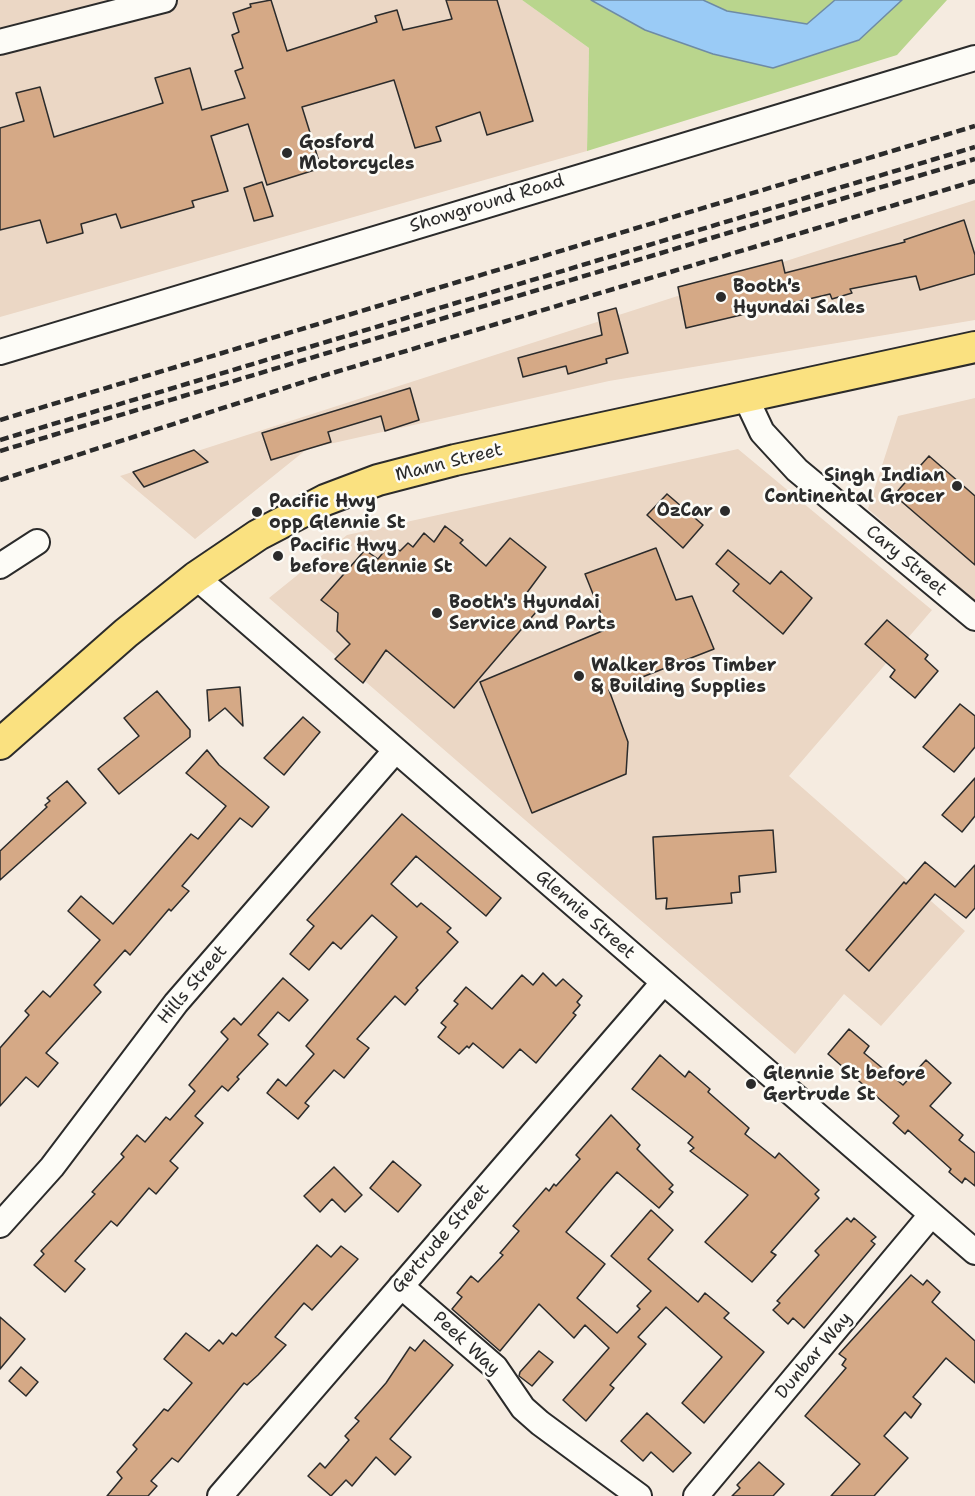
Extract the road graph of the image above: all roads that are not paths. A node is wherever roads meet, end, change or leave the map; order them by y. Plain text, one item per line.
1 (164, 0) edge
2 (0, 42) edge
3 (975, 58) edge
4 (975, 347) edge
5 (0, 352) edge
6 (745, 396) junction
7 (36, 542) dead end
8 (0, 566) edge
9 (196, 577) junction
10 (975, 618) edge
11 (0, 744) edge
12 (395, 751) junction
13 (663, 983) junction
14 (931, 1215) junction
15 (0, 1225) edge
16 (975, 1252) edge
17 (401, 1286) junction
18 (220, 1496) edge
19 (639, 1496) edge
20 (696, 1496) edge

1 - 2 street
3 - 5 street, Showground Road
4 - 6 main road, Mann Street
6 - 9 main road, Mann Street
6 - 10 street, Cary Street
7 - 8 street
9 - 11 main road, Mann Street
9 - 12 street, Glennie Street
12 - 13 street, Glennie Street
12 - 15 street, Hills Street
13 - 14 street, Glennie Street
13 - 17 street, Gertrude Street
14 - 16 street, Glennie Street
14 - 20 street, Dunbar Way
17 - 18 street, Gertrude Street
17 - 19 street, Peek Way

